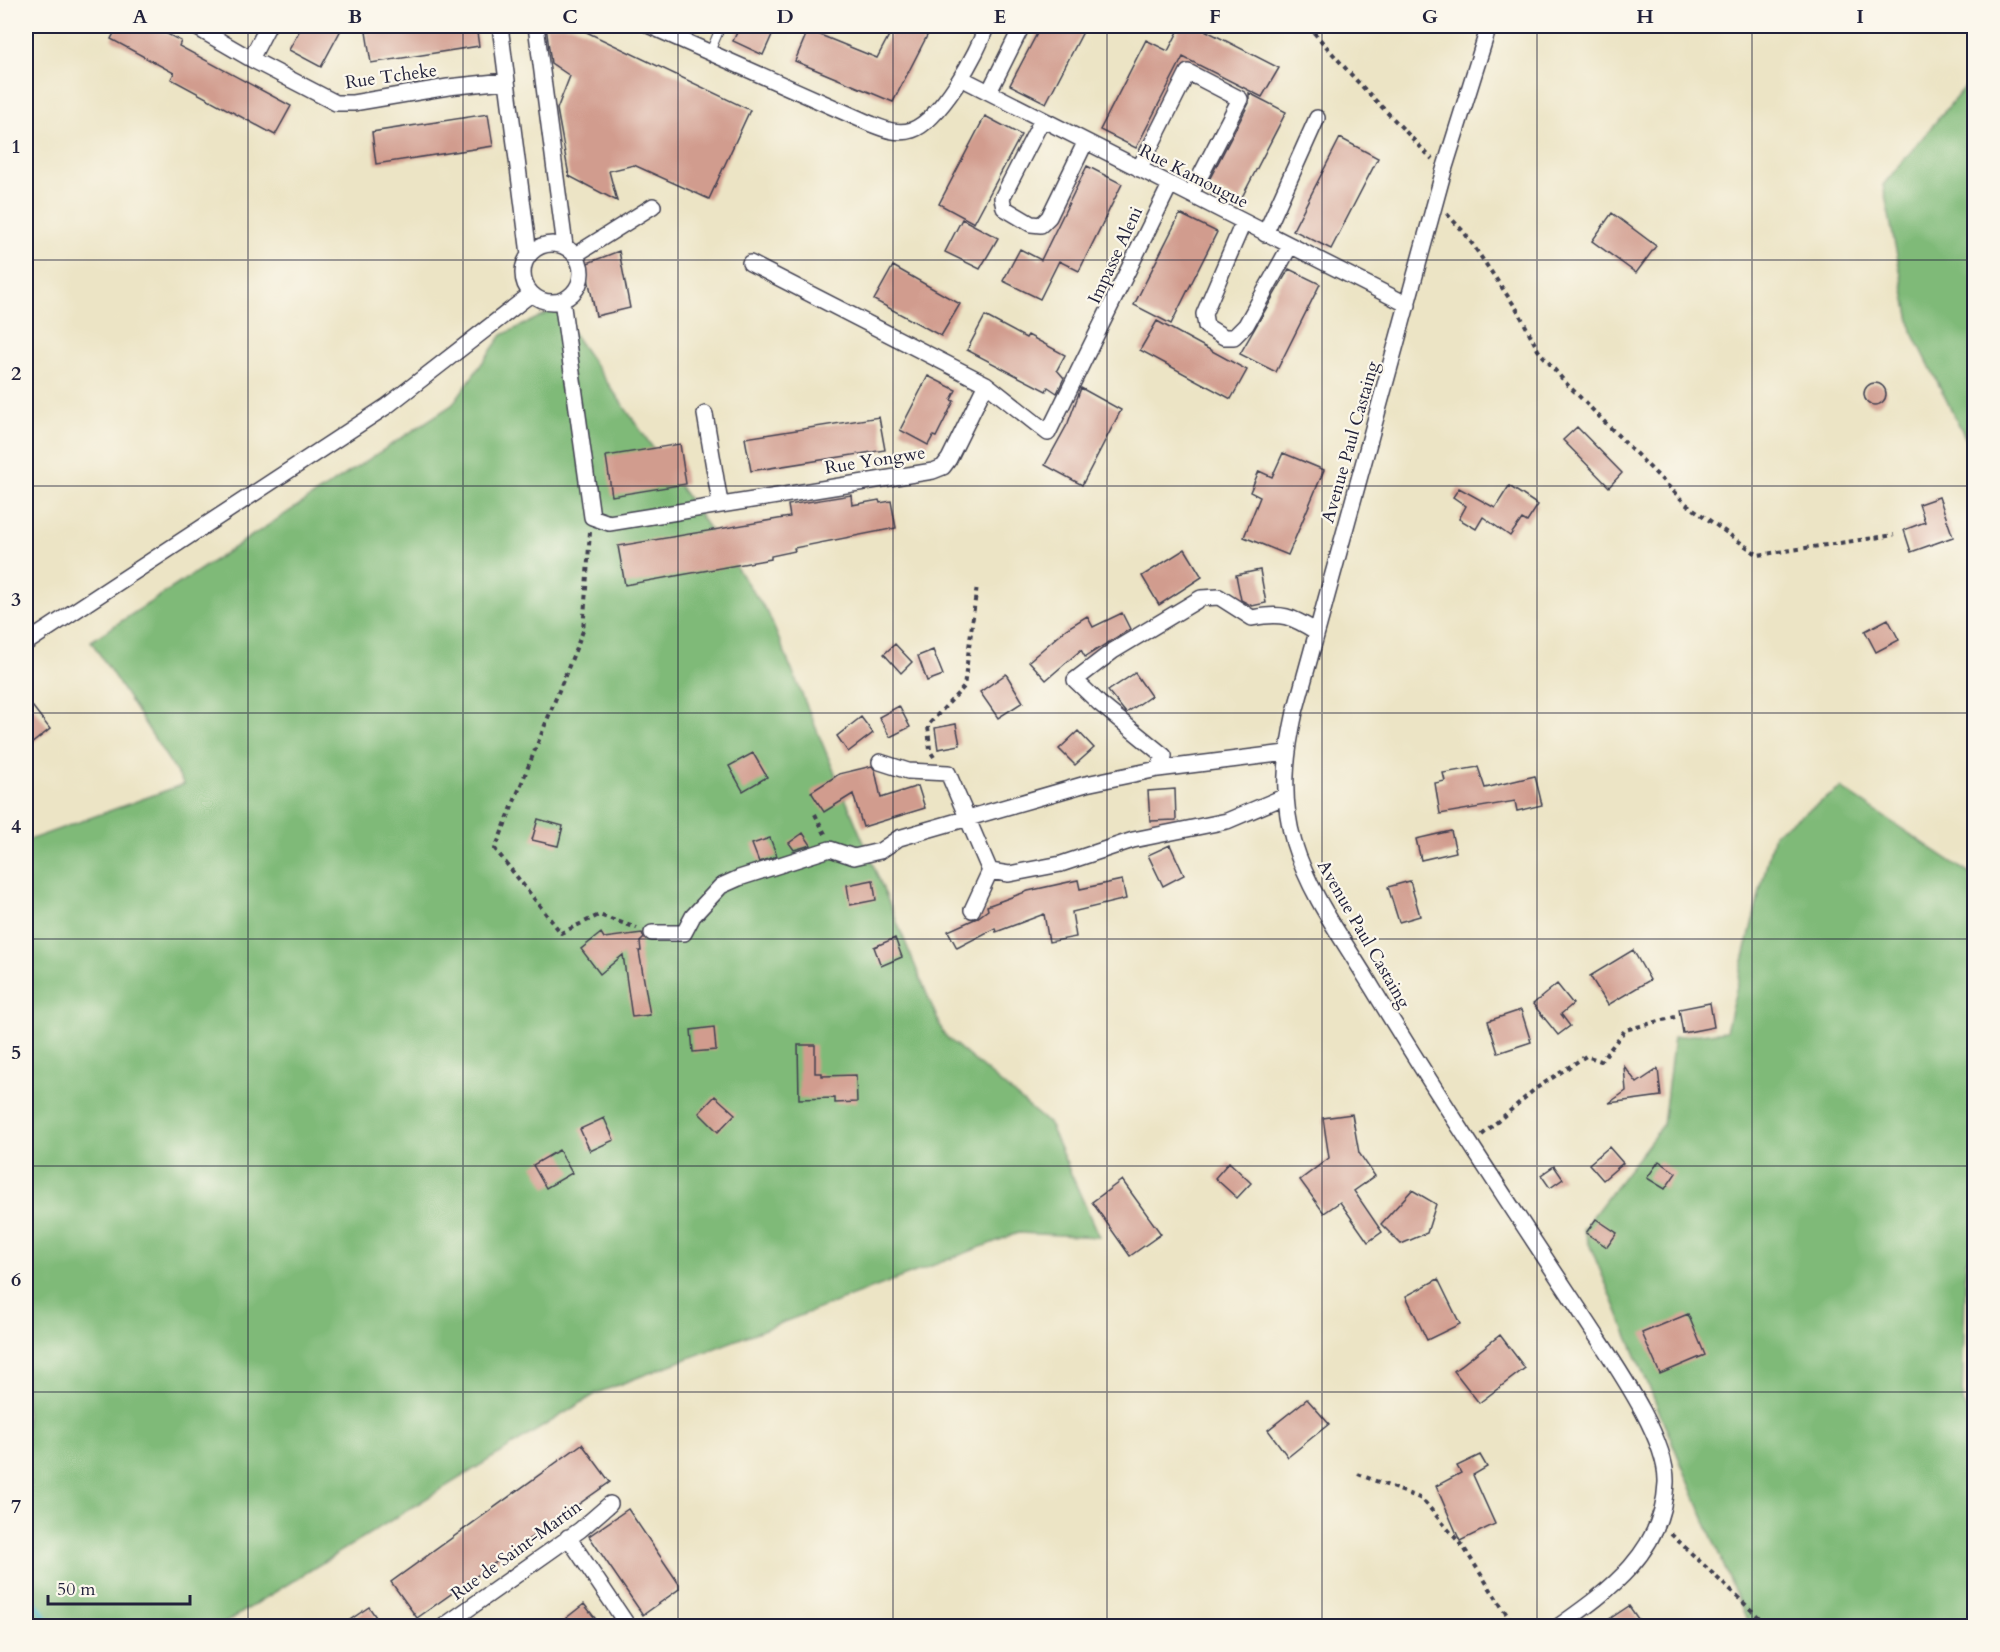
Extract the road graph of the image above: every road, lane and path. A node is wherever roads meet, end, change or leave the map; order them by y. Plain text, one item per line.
1 (194, 26) edge
2 (268, 26) edge
3 (500, 26) edge
4 (536, 26) edge
5 (650, 26) edge
6 (721, 26) edge
7 (986, 26) edge
8 (1023, 26) edge
9 (1308, 26) edge
10 (1489, 26) edge
11 (710, 52) junction
12 (251, 59) junction
13 (963, 80) junction
14 (505, 81) junction
15 (989, 92) junction
16 (1317, 118) dead end
17 (1042, 120) junction
18 (1085, 143) junction
19 (1138, 169) junction
20 (1444, 170) junction
21 (1170, 185) junction
22 (1191, 194) junction
23 (1436, 202) junction
24 (653, 206) dead end
25 (1243, 223) junction
26 (1265, 234) junction
27 (1290, 246) junction
28 (570, 251) junction
29 (529, 254) junction
30 (750, 263) dead end
31 (531, 294) junction
32 (562, 300) junction
33 (1408, 305) junction
34 (987, 384) junction
35 (705, 414) dead end
36 (720, 503) junction
37 (592, 517) junction
38 (1893, 535) dead end
39 (977, 585) dead end
40 (1317, 632) junction
41 (26, 643) edge
42 (1286, 753) junction
43 (880, 762) dead end
44 (1158, 769) junction
45 (948, 773) junction
46 (1286, 796) junction
47 (966, 821) junction
48 (990, 871) junction
49 (972, 910) dead end
50 (652, 933) joint
51 (1675, 1017) dead end
52 (1470, 1146) junction
53 (1358, 1474) dead end
54 (610, 1504) dead end
55 (1660, 1524) junction
56 (568, 1537) junction
57 (444, 1626) edge
58 (628, 1626) edge
59 (1514, 1626) edge
60 (1559, 1626) edge
61 (1768, 1626) edge

1 - 12 street, Rue Tcheke
2 - 12 street
3 - 14 street
4 - 28 street
5 - 11 street
6 - 11 lane
7 - 13 street
8 - 15 street
9 - 20 path
10 - 20 street, Avenue Paul Castaing
11 - 13 street
12 - 14 street, Rue Tcheke
13 - 15 street, Rue Kamougue
14 - 29 street
15 - 17 street, Rue Kamougue
16 - 26 street
17 - 18 street, Rue Kamougue
17 - 18 street
18 - 19 street, Rue Kamougue
19 - 21 street, Rue Kamougue
19 - 22 street
20 - 23 street, Avenue Paul Castaing
21 - 22 street, Rue Kamougue
21 - 34 street, Impasse Aleni
22 - 25 street, Rue Kamougue
23 - 33 street, Avenue Paul Castaing
23 - 38 path
24 - 28 street
25 - 26 street, Rue Kamougue
25 - 27 street
26 - 27 street, Rue Kamougue
27 - 33 street, Rue Kamougue
28 - 29 street
28 - 32 street
29 - 31 street
30 - 34 street
31 - 32 street
31 - 41 street
32 - 37 street
33 - 40 street, Avenue Paul Castaing
34 - 36 street, Rue Yongwe
35 - 36 street
36 - 37 street, Rue Yongwe
37 - 50 path
39 - 45 path
40 - 42 street, Avenue Paul Castaing
40 - 44 street
42 - 44 street
42 - 46 street, Avenue Paul Castaing
43 - 45 street
44 - 47 street
45 - 47 street
46 - 48 street
46 - 52 street, Avenue Paul Castaing
47 - 48 street
47 - 50 street
48 - 49 street
51 - 52 path
52 - 55 street, Avenue Paul Castaing
53 - 59 path
54 - 56 street, Rue de Saint-Martin
55 - 60 street, Avenue Paul Castaing
55 - 61 path
56 - 57 street, Rue de Saint-Martin
56 - 58 street

